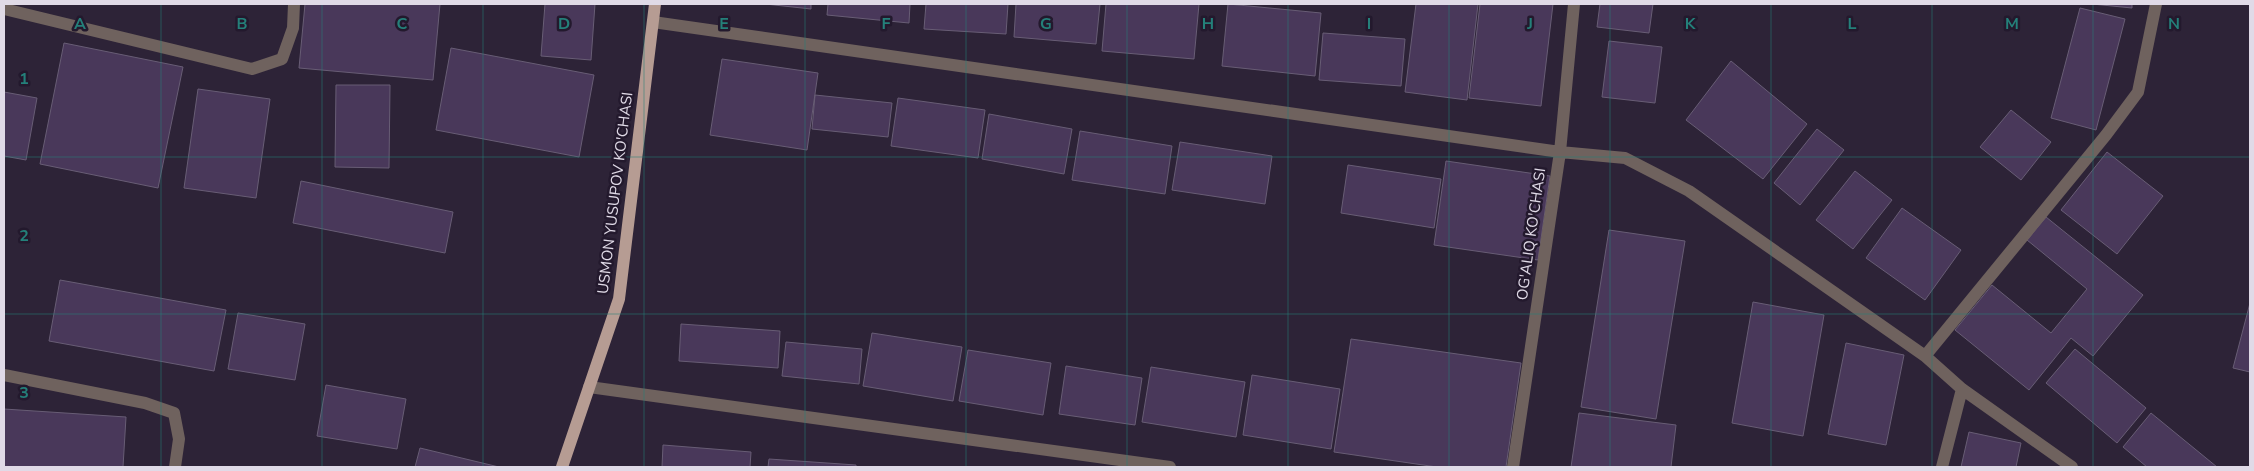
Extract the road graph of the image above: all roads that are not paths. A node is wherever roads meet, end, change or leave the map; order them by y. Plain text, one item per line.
1 (294, 4) edge
2 (655, 4) edge
3 (1574, 4) edge
4 (2156, 4) edge
5 (4, 9) edge
6 (653, 22) junction
7 (1560, 152) junction
8 (1925, 356) junction
9 (4, 375) edge
10 (589, 387) junction
11 (1962, 389) junction
12 (175, 467) edge
13 (562, 467) edge
14 (1170, 467) edge
15 (1513, 467) edge
16 (1942, 467) edge
17 (2072, 467) edge

1 - 5 street
2 - 6 main road, USMON YUSUPOV KO'CHASI
3 - 7 street, OG'ALIQ KO'CHASI
4 - 8 street
6 - 7 street
6 - 10 main road, USMON YUSUPOV KO'CHASI
7 - 8 street
7 - 15 street, OG'ALIQ KO'CHASI
8 - 11 street
9 - 12 street
10 - 13 main road, USMON YUSUPOV KO'CHASI
10 - 14 street
11 - 16 street
11 - 17 street

